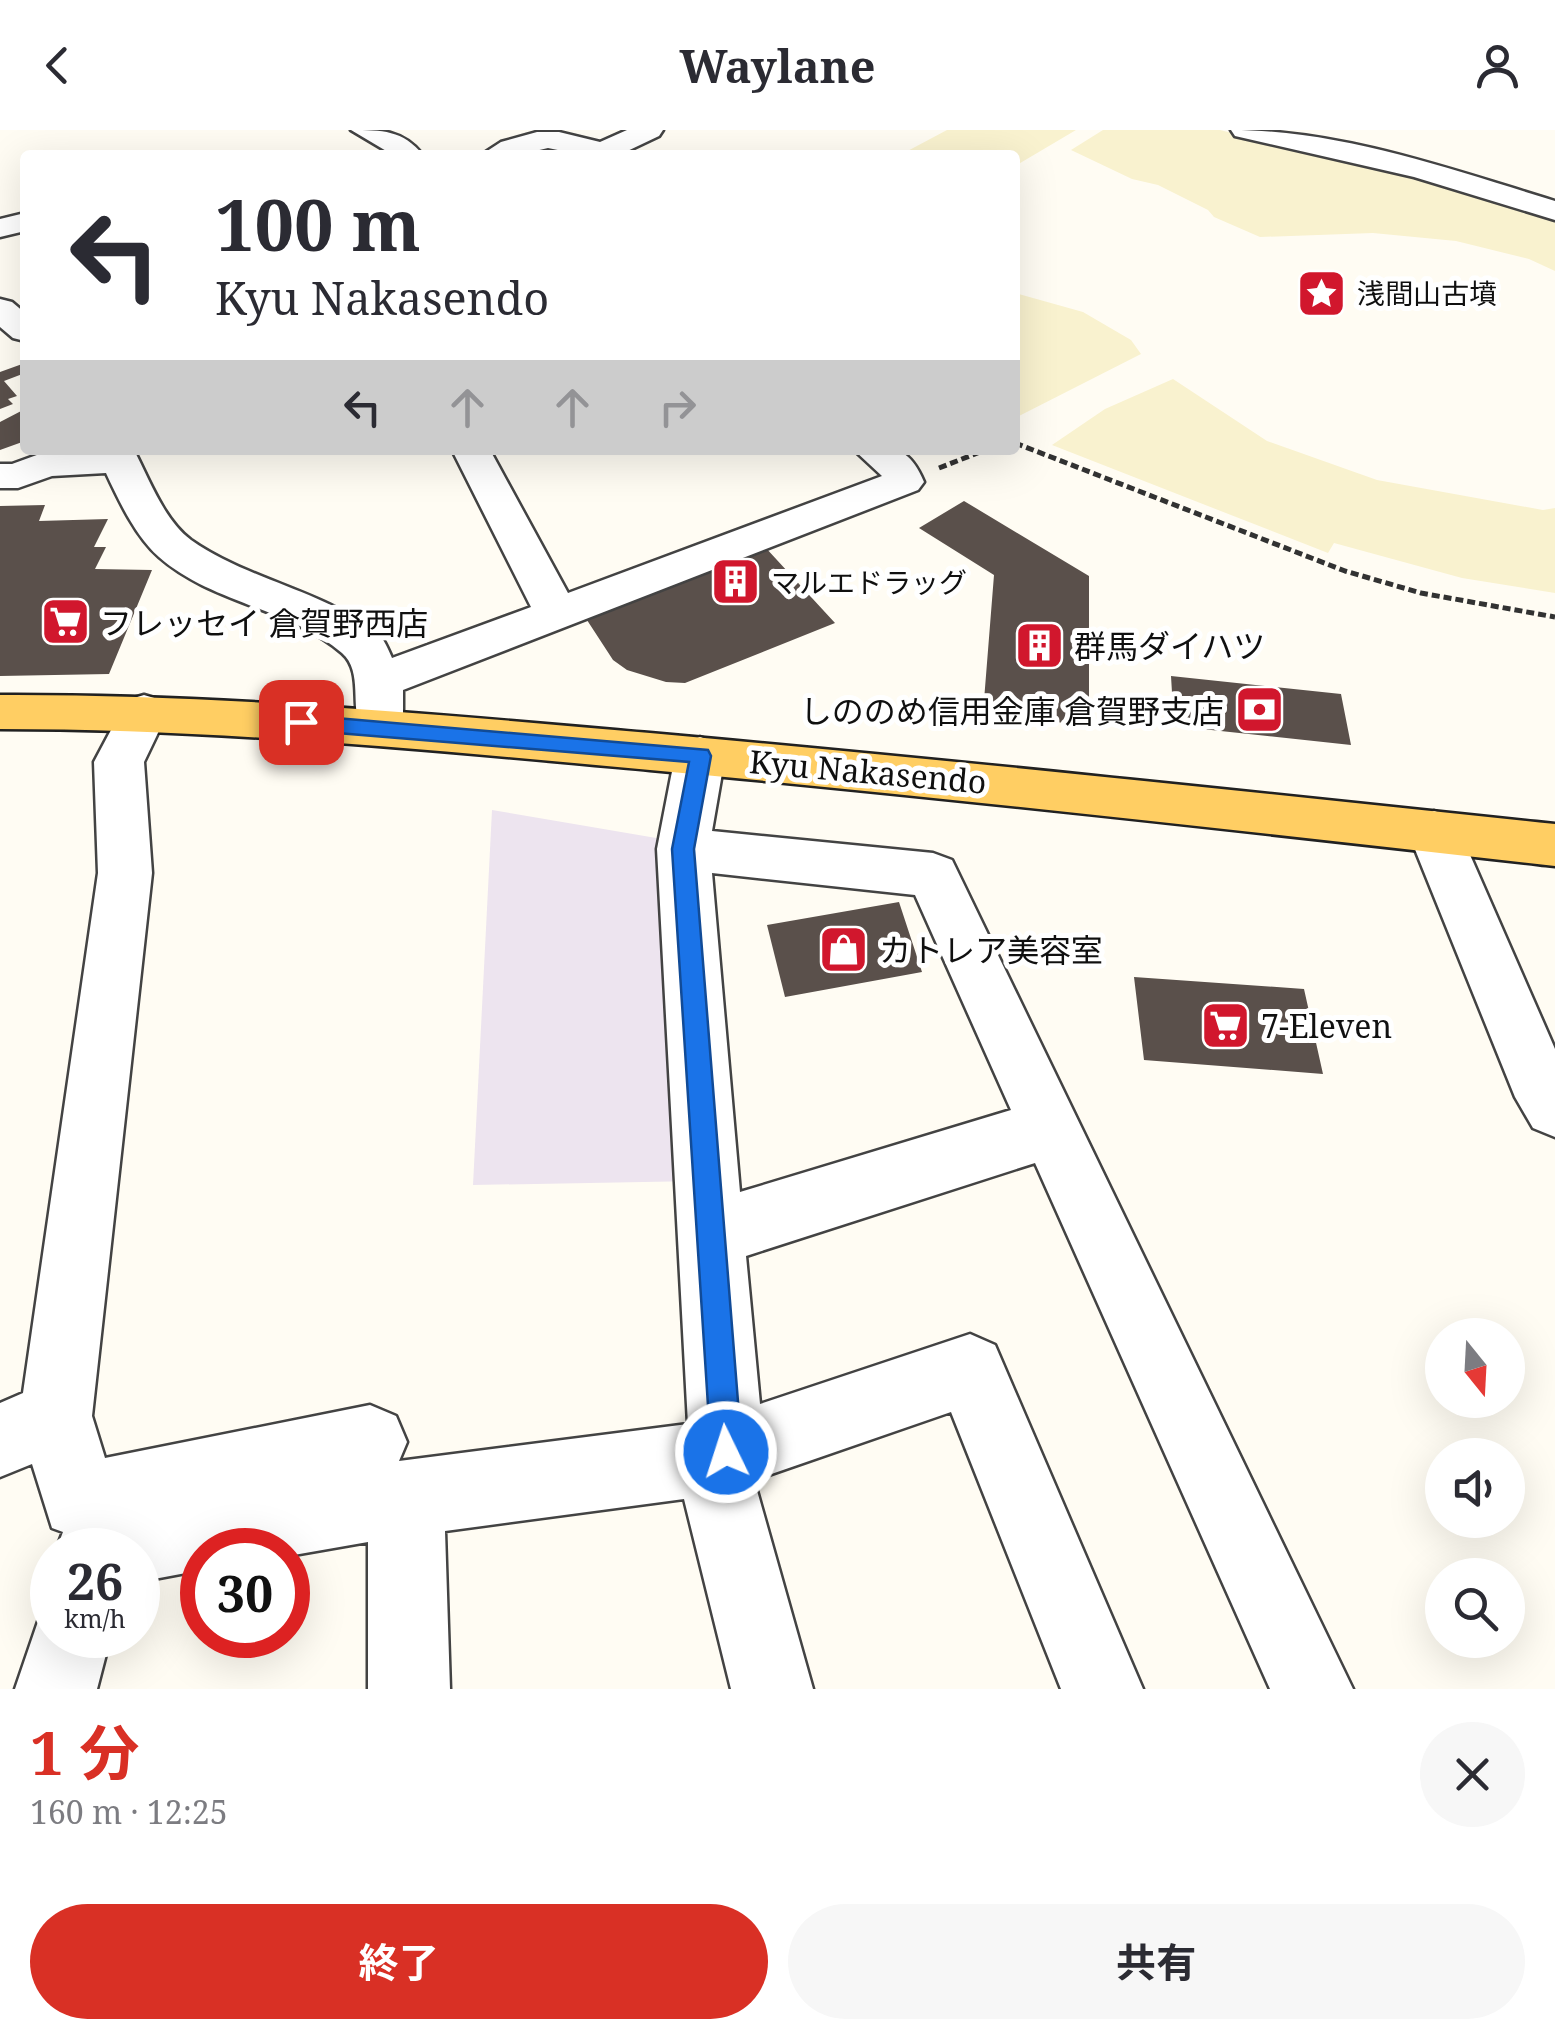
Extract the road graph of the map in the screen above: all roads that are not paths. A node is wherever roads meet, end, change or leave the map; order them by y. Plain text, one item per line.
1 (365, 130) edge
2 (649, 130) edge
3 (1245, 130) edge
4 (404, 150) edge
5 (508, 150) edge
6 (589, 150) edge
7 (607, 150) edge
8 (1555, 211) edge
9 (0, 309) edge
10 (20, 327) edge
11 (474, 455) edge
12 (881, 455) edge
13 (118, 456) edge
14 (0, 476) edge
15 (556, 614) junction
16 (379, 704) junction
17 (0, 712) edge
18 (144, 712) junction
19 (700, 756) junction
20 (1434, 832) junction
21 (1555, 845) edge
22 (683, 849) junction
23 (1555, 1108) edge
24 (1051, 1128) junction
25 (711, 1234) junction
26 (28, 1428) edge
27 (719, 1455) junction
28 (388, 1470) junction
29 (160, 1532) edge
30 (65, 1658) edge
31 (56, 1689) edge
32 (410, 1689) edge
33 (772, 1689) edge
34 (1102, 1689) edge
35 (1312, 1689) edge

1 - 4 street
2 - 7 street
3 - 8 street
5 - 6 street
9 - 10 street
11 - 15 street
12 - 15 street
13 - 14 street
13 - 16 street
15 - 16 street
16 - 18 main road, Kyu Nakasendo
16 - 19 main road, Kyu Nakasendo
17 - 18 main road, Kyu Nakasendo
18 - 26 street
19 - 20 main road, Kyu Nakasendo
19 - 22 street
20 - 21 main road, Kyu Nakasendo
20 - 23 street
22 - 24 street
22 - 25 street
24 - 25 street
24 - 35 street
25 - 27 street
26 - 28 street
27 - 28 street
27 - 33 street
27 - 34 street
28 - 29 street
28 - 32 street
30 - 31 street

